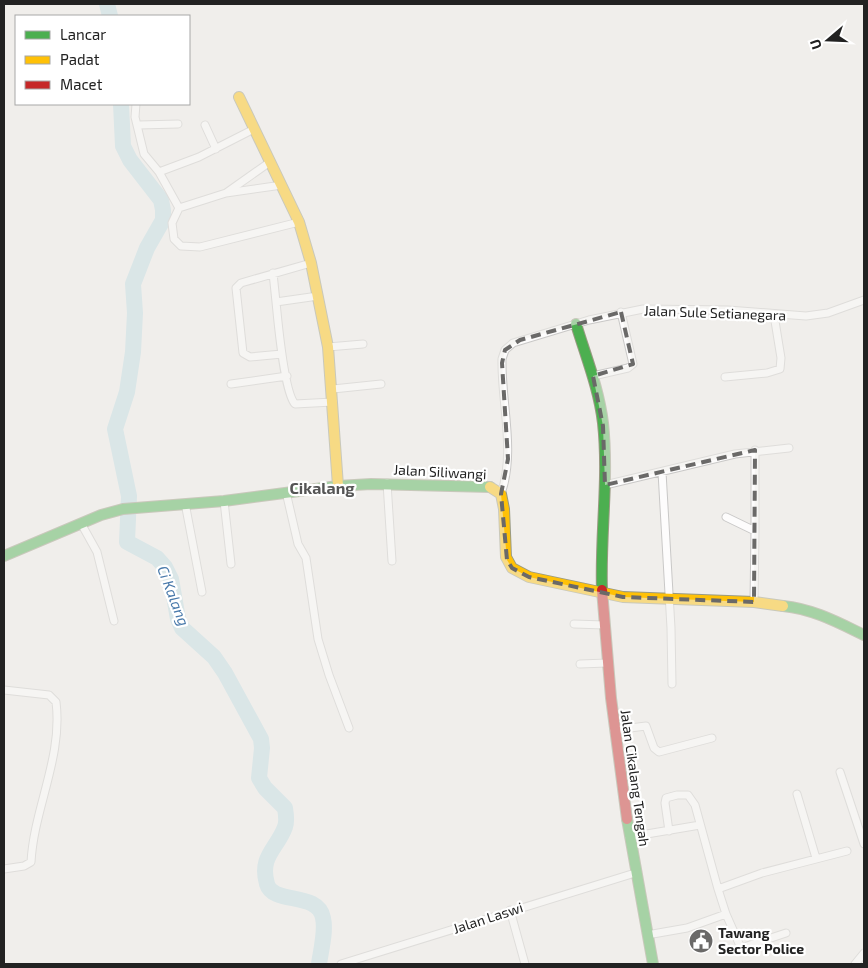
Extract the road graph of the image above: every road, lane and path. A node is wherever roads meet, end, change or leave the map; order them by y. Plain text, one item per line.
1 (239, 97) dead end
2 (136, 105) edge
3 (139, 124) junction
4 (178, 124) dead end
5 (205, 124) dead end
6 (254, 129) junction
7 (216, 149) junction
8 (270, 162) junction
9 (160, 172) junction
10 (282, 185) junction
11 (226, 193) junction
12 (179, 208) junction
13 (299, 222) junction
14 (311, 263) junction
15 (273, 274) junction
16 (318, 296) junction
17 (864, 300) edge
18 (276, 302) junction
19 (621, 312) junction
20 (774, 315) junction
21 (576, 324) junction
22 (363, 344) dead end
23 (328, 347) junction
24 (282, 354) junction
25 (287, 376) junction
26 (593, 376) junction
27 (725, 377) dead end
28 (231, 384) dead end
29 (381, 384) dead end
30 (333, 388) junction
31 (333, 402) junction
32 (789, 448) dead end
33 (755, 450) junction
34 (662, 472) junction
35 (387, 483) junction
36 (605, 485) junction
37 (338, 486) junction
38 (286, 492) junction
39 (501, 494) junction
40 (224, 501) junction
41 (185, 503) junction
42 (726, 517) dead end
43 (82, 525) junction
44 (755, 531) junction
45 (4, 556) edge
46 (392, 561) dead end
47 (231, 564) dead end
48 (202, 592) dead end
49 (602, 594) junction
50 (669, 600) junction
51 (754, 602) junction
52 (114, 621) dead end
53 (574, 624) dead end
54 (604, 625) junction
55 (864, 635) edge
56 (608, 662) junction
57 (580, 664) dead end
58 (672, 684) dead end
59 (4, 690) edge
60 (349, 728) dead end
61 (614, 730) junction
62 (712, 738) dead end
63 (840, 772) dead end
64 (797, 794) dead end
65 (700, 825) junction
66 (669, 831) junction
67 (629, 837) junction
68 (864, 844) edge
69 (847, 851) dead end
70 (816, 858) junction
71 (4, 869) edge
72 (635, 873) junction
73 (718, 889) junction
74 (510, 910) junction
75 (726, 914) junction
76 (786, 933) dead end
77 (647, 935) junction
78 (864, 953) edge
79 (341, 964) edge
80 (525, 964) edge
81 (653, 964) edge
82 (855, 964) edge

1 - 6 street
2 - 3 street
3 - 4 street
3 - 9 street
5 - 7 street
6 - 7 street
6 - 8 street
7 - 9 street
8 - 10 street
8 - 11 street
9 - 12 street
10 - 11 street
10 - 13 street
11 - 12 street
12 - 13 street
13 - 14 street
14 - 15 street
14 - 16 street
15 - 18 street
15 - 24 street
16 - 18 street
16 - 23 street
17 - 20 street, Jalan Sule Setianegara
18 - 24 street
19 - 20 street, Jalan Sule Setianegara
19 - 21 street, Jalan Sule Setianegara
19 - 26 street
20 - 27 street
21 - 26 street, Jalan Cikalang Tengah
21 - 39 street, Jalan Sule Setianegara
22 - 23 street
23 - 30 street
24 - 25 street
25 - 28 street
25 - 31 street
26 - 36 street, Jalan Cikalang Tengah
29 - 30 street
30 - 31 street
31 - 37 street
32 - 33 street
33 - 34 street
33 - 44 street
34 - 36 street
34 - 50 street
35 - 37 street, Jalan Siliwangi
35 - 39 street, Jalan Siliwangi
35 - 46 street
36 - 49 street, Jalan Cikalang Tengah
37 - 38 street, Jalan Siliwangi
38 - 40 street, Jalan Siliwangi
38 - 60 street
39 - 49 street, Jalan Siliwangi
40 - 41 street, Jalan Siliwangi
40 - 47 street
41 - 43 street, Jalan Siliwangi
41 - 48 street
42 - 44 street
43 - 45 street, Jalan Siliwangi
43 - 52 street
44 - 51 street
49 - 50 street, Jalan Siliwangi
49 - 54 street, Jalan Cikalang Tengah
50 - 51 street, Jalan Siliwangi
50 - 58 street
51 - 55 street, Jalan Siliwangi
53 - 54 street
54 - 56 street, Jalan Cikalang Tengah
56 - 57 street
56 - 61 street, Jalan Cikalang Tengah
59 - 71 street
61 - 62 street
61 - 67 street, Jalan Cikalang Tengah
63 - 68 street
64 - 70 street
65 - 66 street
65 - 66 street
65 - 73 street
66 - 67 street
67 - 72 street, Jalan Cikalang Tengah
69 - 70 street
70 - 73 street
72 - 74 street, Jalan Laswi
72 - 77 street, Jalan Cikalang Tengah
73 - 75 street
74 - 79 street, Jalan Laswi
74 - 80 street
75 - 76 street
75 - 77 street
77 - 81 street, Jalan Cikalang Tengah
78 - 82 street

